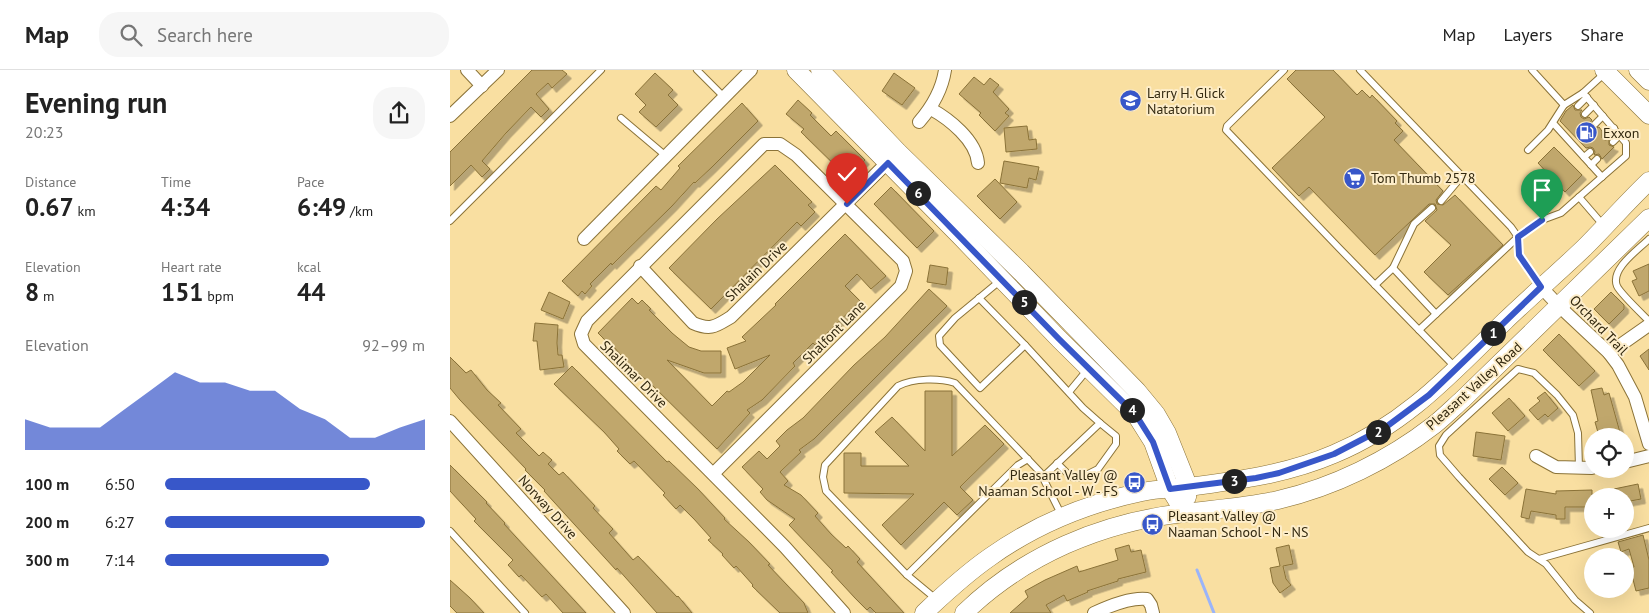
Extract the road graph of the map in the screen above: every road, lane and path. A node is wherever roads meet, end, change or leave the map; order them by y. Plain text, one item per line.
1 (467, 70) edge
2 (498, 70) edge
3 (601, 70) edge
4 (697, 70) edge
5 (751, 70) edge
6 (796, 70) edge
7 (820, 70) edge
8 (945, 70) edge
9 (1284, 70) edge
10 (1360, 70) edge
11 (1532, 70) edge
12 (1638, 70) edge
13 (1605, 71) edge
14 (1649, 81) edge
15 (482, 86) junction
16 (1585, 95) junction
17 (724, 97) junction
18 (1564, 105) junction
19 (1594, 105) junction
20 (1578, 106) dead end
21 (931, 108) junction
22 (1585, 114) dead end
23 (1649, 115) edge
24 (450, 116) edge
25 (1603, 116) junction
26 (621, 118) dead end
27 (918, 122) dead end
28 (1557, 124) junction
29 (1595, 124) dead end
30 (1614, 128) junction
31 (1606, 135) dead end
32 (1620, 136) junction
33 (1613, 142) dead end
34 (1528, 150) dead end
35 (1590, 152) dead end
36 (666, 156) junction
37 (893, 157) junction
38 (1584, 157) junction
39 (1597, 159) dead end
40 (978, 163) dead end
41 (1591, 165) junction
42 (1462, 176) junction
43 (1602, 177) junction
44 (1649, 181) edge
45 (1578, 197) junction
46 (1441, 200) dead end
47 (847, 204) junction
48 (1432, 208) dead end
49 (1649, 218) edge
50 (450, 221) edge
51 (1604, 226) junction
52 (1518, 237) junction
53 (584, 239) dead end
54 (1649, 239) edge
55 (640, 266) junction
56 (1393, 268) junction
57 (1002, 279) junction
58 (1375, 285) junction
59 (1541, 287) junction
60 (979, 298) junction
61 (1560, 307) junction
62 (1436, 314) junction
63 (1649, 321) edge
64 (1649, 325) edge
65 (1419, 330) junction
66 (1025, 345) junction
67 (1609, 353) junction
68 (1089, 368) junction
69 (1457, 368) junction
70 (1068, 392) junction
71 (450, 421) edge
72 (1100, 423) junction
73 (1649, 444) edge
74 (1536, 456) dead end
75 (1649, 456) edge
76 (1028, 459) junction
77 (1634, 460) edge
78 (1057, 463) junction
79 (1579, 468) junction
80 (1584, 468) edge
81 (713, 474) junction
82 (1042, 477) junction
83 (1188, 487) junction
84 (1170, 489) junction
85 (1185, 512) junction
86 (1062, 517) junction
87 (1649, 528) edge
88 (450, 531) edge
89 (1539, 559) junction
90 (907, 575) junction
91 (938, 600) junction
92 (525, 613) edge
93 (624, 613) edge
94 (844, 613) edge
95 (924, 613) edge
96 (964, 613) edge
97 (1094, 613) edge
98 (1153, 613) edge
99 (1590, 613) edge

1 - 15 street
2 - 15 street
3 - 50 lane
4 - 17 lane
5 - 17 street
6 - 37 main road
7 - 37 main road
8 - 21 street
9 - 58 lane
10 - 42 lane
11 - 18 lane
12 - 14 main road
13 - 16 lane
13 - 23 main road
15 - 24 street
16 - 18 lane
16 - 19 lane
16 - 20 lane
17 - 36 street
18 - 28 lane
19 - 22 lane
19 - 25 lane
21 - 27 street
21 - 40 street
25 - 29 lane
25 - 30 lane
26 - 36 lane
28 - 34 lane
28 - 38 lane
30 - 31 lane
30 - 32 lane
32 - 33 lane
32 - 43 lane
35 - 38 lane
36 - 53 street
37 - 47 street, Shalain Drive
37 - 57 main road
37 - 83 main road
38 - 41 lane
39 - 41 lane
41 - 43 lane
42 - 46 lane
42 - 52 lane
43 - 45 lane
44 - 51 main road, Pleasant Valley Road
45 - 51 lane
45 - 52 lane
47 - 55 street, Shalimar Drive
47 - 55 street, Shalain Drive
47 - 81 street, Shalfont Lane
48 - 56 lane
49 - 61 main road, Pleasant Valley Road
51 - 59 main road, Pleasant Valley Road
52 - 59 lane
52 - 62 lane
54 - 63 lane
55 - 81 street, Shalimar Drive
56 - 58 lane
56 - 62 lane
57 - 60 lane
57 - 68 main road
58 - 65 lane
59 - 61 street, Orchard Trail
59 - 69 main road, Pleasant Valley Road
60 - 66 lane
60 - 66 lane
61 - 67 street, Orchard Trail
61 - 85 main road, Pleasant Valley Road
62 - 65 lane
64 - 67 street
65 - 69 lane
66 - 70 lane
67 - 73 street, Orchard Trail
68 - 70 lane
68 - 84 main road
69 - 83 main road, Pleasant Valley Road
70 - 72 lane
71 - 93 street, Norway Drive
72 - 78 lane
72 - 78 lane
74 - 79 street
75 - 77 street
76 - 82 lane
76 - 90 lane
76 - 90 lane
78 - 82 lane
79 - 80 street
79 - 89 lane
81 - 94 street, Shalimar Drive
82 - 86 lane
83 - 84 main road, Pleasant Valley Road
83 - 85 main road
84 - 85 main road
84 - 86 main road, Pleasant Valley Road
85 - 96 main road, Pleasant Valley Road
86 - 91 main road, Pleasant Valley Road
87 - 89 lane
88 - 92 lane
89 - 99 lane
90 - 91 lane
91 - 95 main road, Pleasant Valley Road
97 - 98 street

